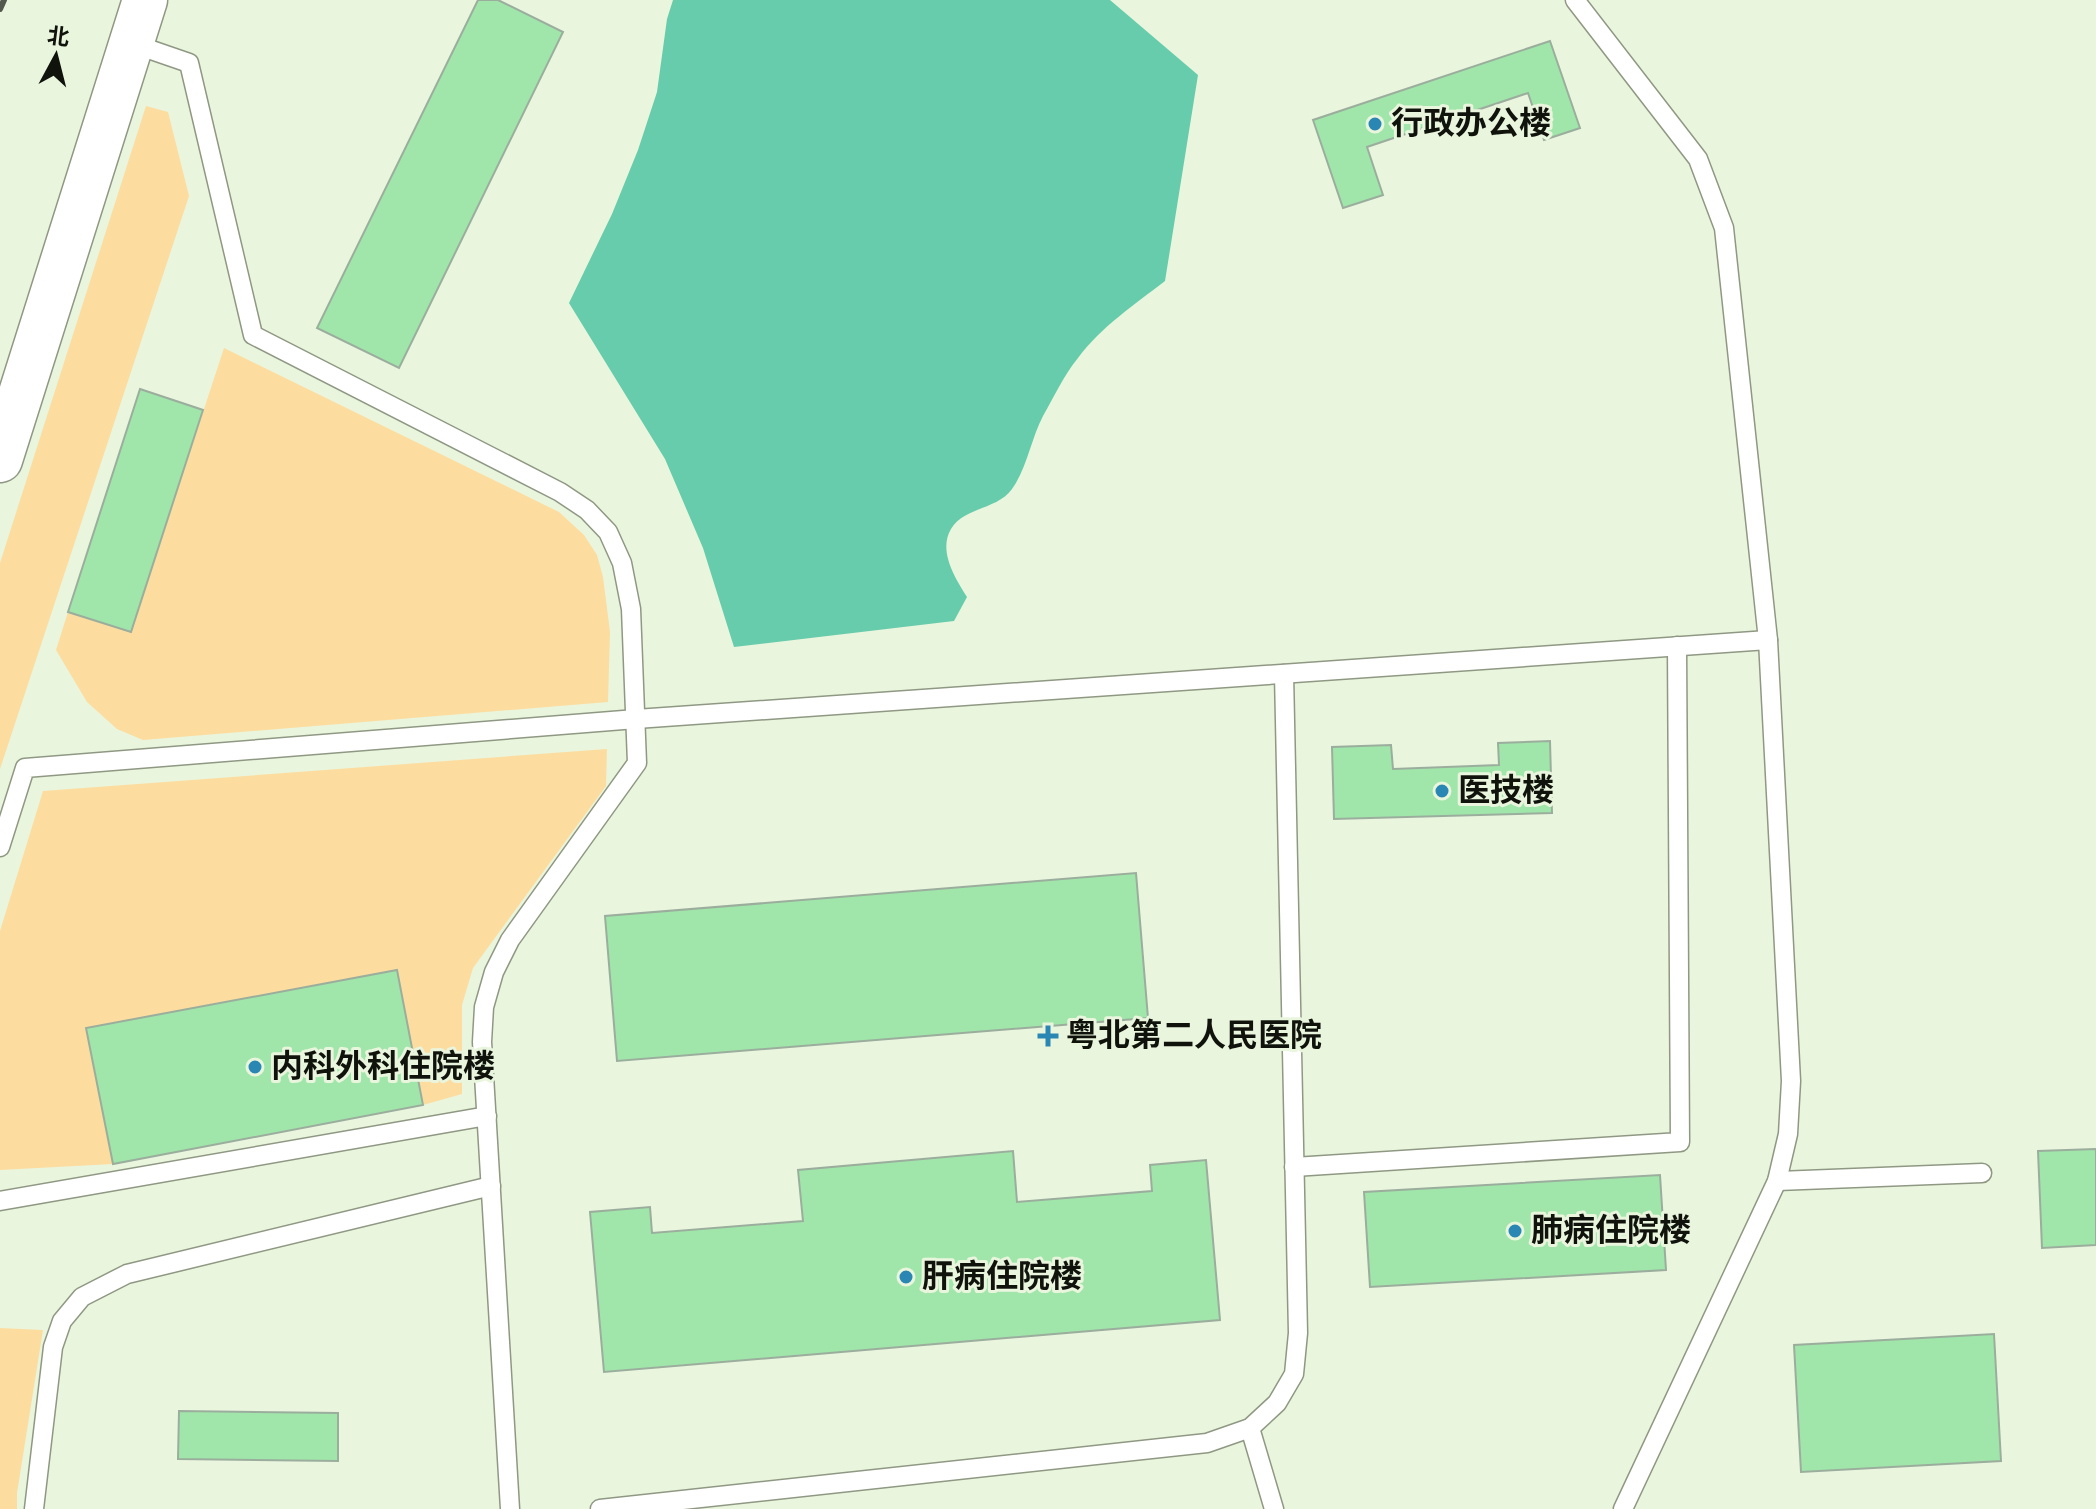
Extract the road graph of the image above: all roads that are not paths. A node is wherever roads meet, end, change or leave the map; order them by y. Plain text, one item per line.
1 (145, 0) edge
2 (1575, 0) edge
3 (131, 43) junction
4 (0, 460) edge
5 (1768, 640) junction
6 (1677, 646) junction
7 (1284, 674) junction
8 (636, 719) junction
9 (0, 847) edge
10 (487, 1116) junction
11 (1294, 1167) junction
12 (1982, 1173) dead end
13 (1777, 1181) junction
14 (491, 1186) junction
15 (0, 1201) edge
16 (1250, 1428) junction
17 (34, 1509) edge
18 (510, 1509) edge
19 (600, 1509) edge
20 (1274, 1509) edge
21 (1623, 1509) edge

1 - 3 main road
2 - 5 lane
3 - 4 main road
3 - 8 lane
5 - 6 lane
5 - 13 lane
6 - 7 lane
6 - 11 lane
7 - 8 lane
7 - 11 lane
8 - 9 lane
8 - 10 lane
10 - 14 lane
10 - 15 lane
11 - 16 lane
12 - 13 lane
13 - 21 lane
14 - 17 lane
14 - 18 lane
16 - 19 lane
16 - 20 lane

